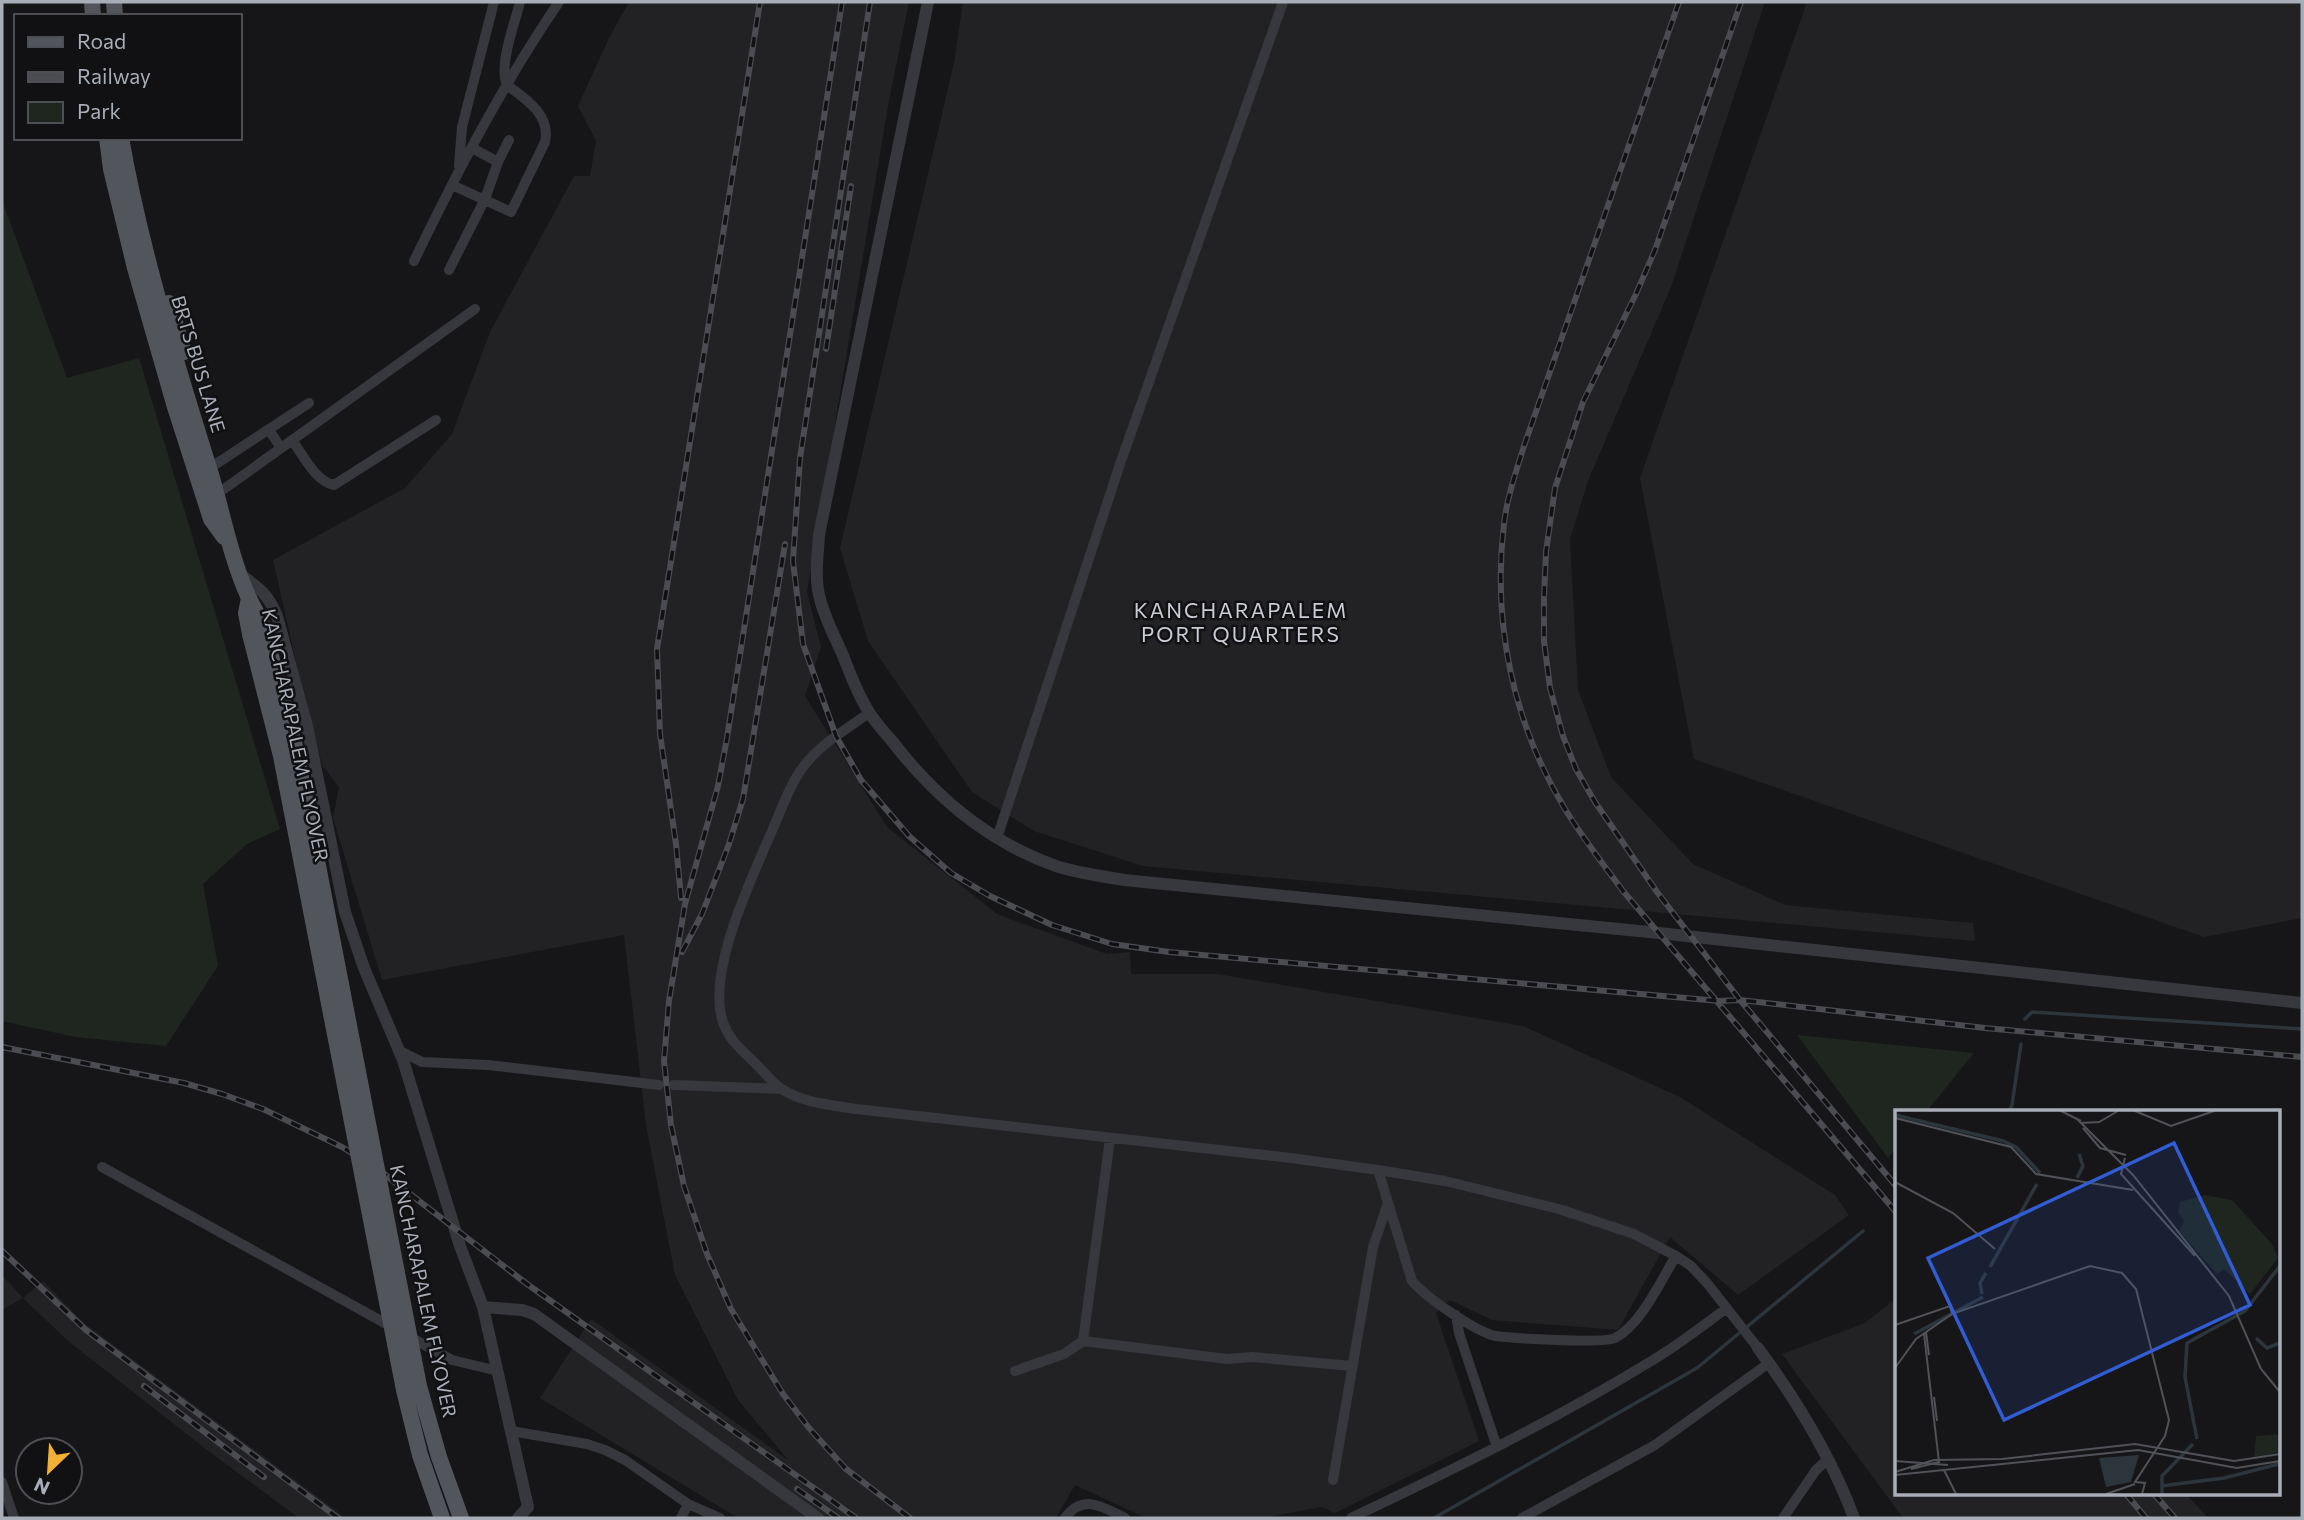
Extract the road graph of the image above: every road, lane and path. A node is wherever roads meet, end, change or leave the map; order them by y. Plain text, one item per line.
1 (494, 2) edge
2 (520, 2) edge
3 (559, 2) edge
4 (928, 2) edge
5 (1283, 2) edge
6 (507, 85) junction
7 (107, 140) edge
8 (121, 140) edge
9 (130, 140) edge
10 (509, 140) dead end
11 (471, 148) junction
12 (498, 162) junction
13 (459, 170) junction
14 (452, 185) junction
15 (485, 200) junction
16 (414, 261) dead end
17 (449, 270) dead end
18 (475, 309) dead end
19 (309, 403) dead end
20 (436, 420) dead end
21 (269, 430) junction
22 (292, 440) junction
23 (281, 448) junction
24 (216, 464) junction
25 (224, 489) junction
26 (231, 547) junction
27 (241, 575) junction
28 (248, 598) joint
29 (257, 632) junction
30 (869, 713) junction
31 (997, 838) junction
32 (2302, 1003) edge
33 (400, 1051) junction
34 (422, 1062) junction
35 (408, 1076) junction
36 (659, 1085) dead end
37 (674, 1085) dead end
38 (782, 1089) junction
39 (1110, 1139) junction
40 (102, 1167) dead end
41 (1378, 1170) junction
42 (1388, 1203) junction
43 (1676, 1255) junction
44 (483, 1307) junction
45 (1730, 1312) junction
46 (1456, 1315) junction
47 (1083, 1341) junction
48 (1758, 1348) joint
49 (1769, 1363) junction
50 (1352, 1366) junction
51 (1015, 1370) dead end
52 (498, 1371) junction
53 (511, 1431) junction
54 (1497, 1447) junction
55 (1828, 1459) junction
56 (1333, 1480) dead end
57 (2, 1482) edge
58 (688, 1504) junction
59 (530, 1513) edge
60 (2, 1514) edge
61 (13, 1516) edge
62 (442, 1518) edge
63 (461, 1518) edge
64 (519, 1518) edge
65 (681, 1518) edge
66 (720, 1518) edge
67 (818, 1518) edge
68 (1065, 1518) edge
69 (1125, 1518) edge
70 (1351, 1518) edge
71 (1522, 1518) edge
72 (1783, 1518) edge
73 (1854, 1518) edge

1 - 13 street
2 - 6 street
3 - 6 street
4 - 30 street
5 - 31 street
6 - 11 street
6 - 15 street
7 - 26 main road
8 - 26 main road, BRTS BUS LANE
9 - 24 main road
10 - 12 street
11 - 12 street
11 - 13 street
12 - 15 street
13 - 14 street
14 - 15 street
14 - 16 street
15 - 17 street
18 - 22 street
19 - 21 street
20 - 22 street
21 - 23 street
21 - 24 street
22 - 23 street
23 - 25 street
24 - 25 main road
25 - 26 main road
26 - 27 main road, BRTS BUS LANE
27 - 28 main road, BRTS BUS LANE
27 - 33 street
28 - 29 main road, KANCHARAPALEM FLYOVER
29 - 62 main road, KANCHARAPALEM FLYOVER, bridge
29 - 63 main road, KANCHARAPALEM FLYOVER, bridge
30 - 31 street
30 - 38 street
31 - 32 street
33 - 34 street
33 - 35 street
34 - 35 street
34 - 36 street
35 - 44 street
37 - 38 street
38 - 39 street
39 - 41 street
39 - 47 street
40 - 52 street
41 - 42 street
41 - 43 street
42 - 46 street
42 - 50 street
43 - 45 street
43 - 46 street
44 - 52 street
44 - 67 street
45 - 48 street
45 - 54 street
46 - 54 street
47 - 50 street
47 - 51 street
48 - 49 street
49 - 55 street
49 - 71 street
50 - 56 street
52 - 53 street
53 - 58 street
53 - 59 street
54 - 70 street
55 - 72 street
55 - 73 street
57 - 61 street
58 - 65 street
58 - 66 street
59 - 64 street
60 - 61 street
68 - 69 street

